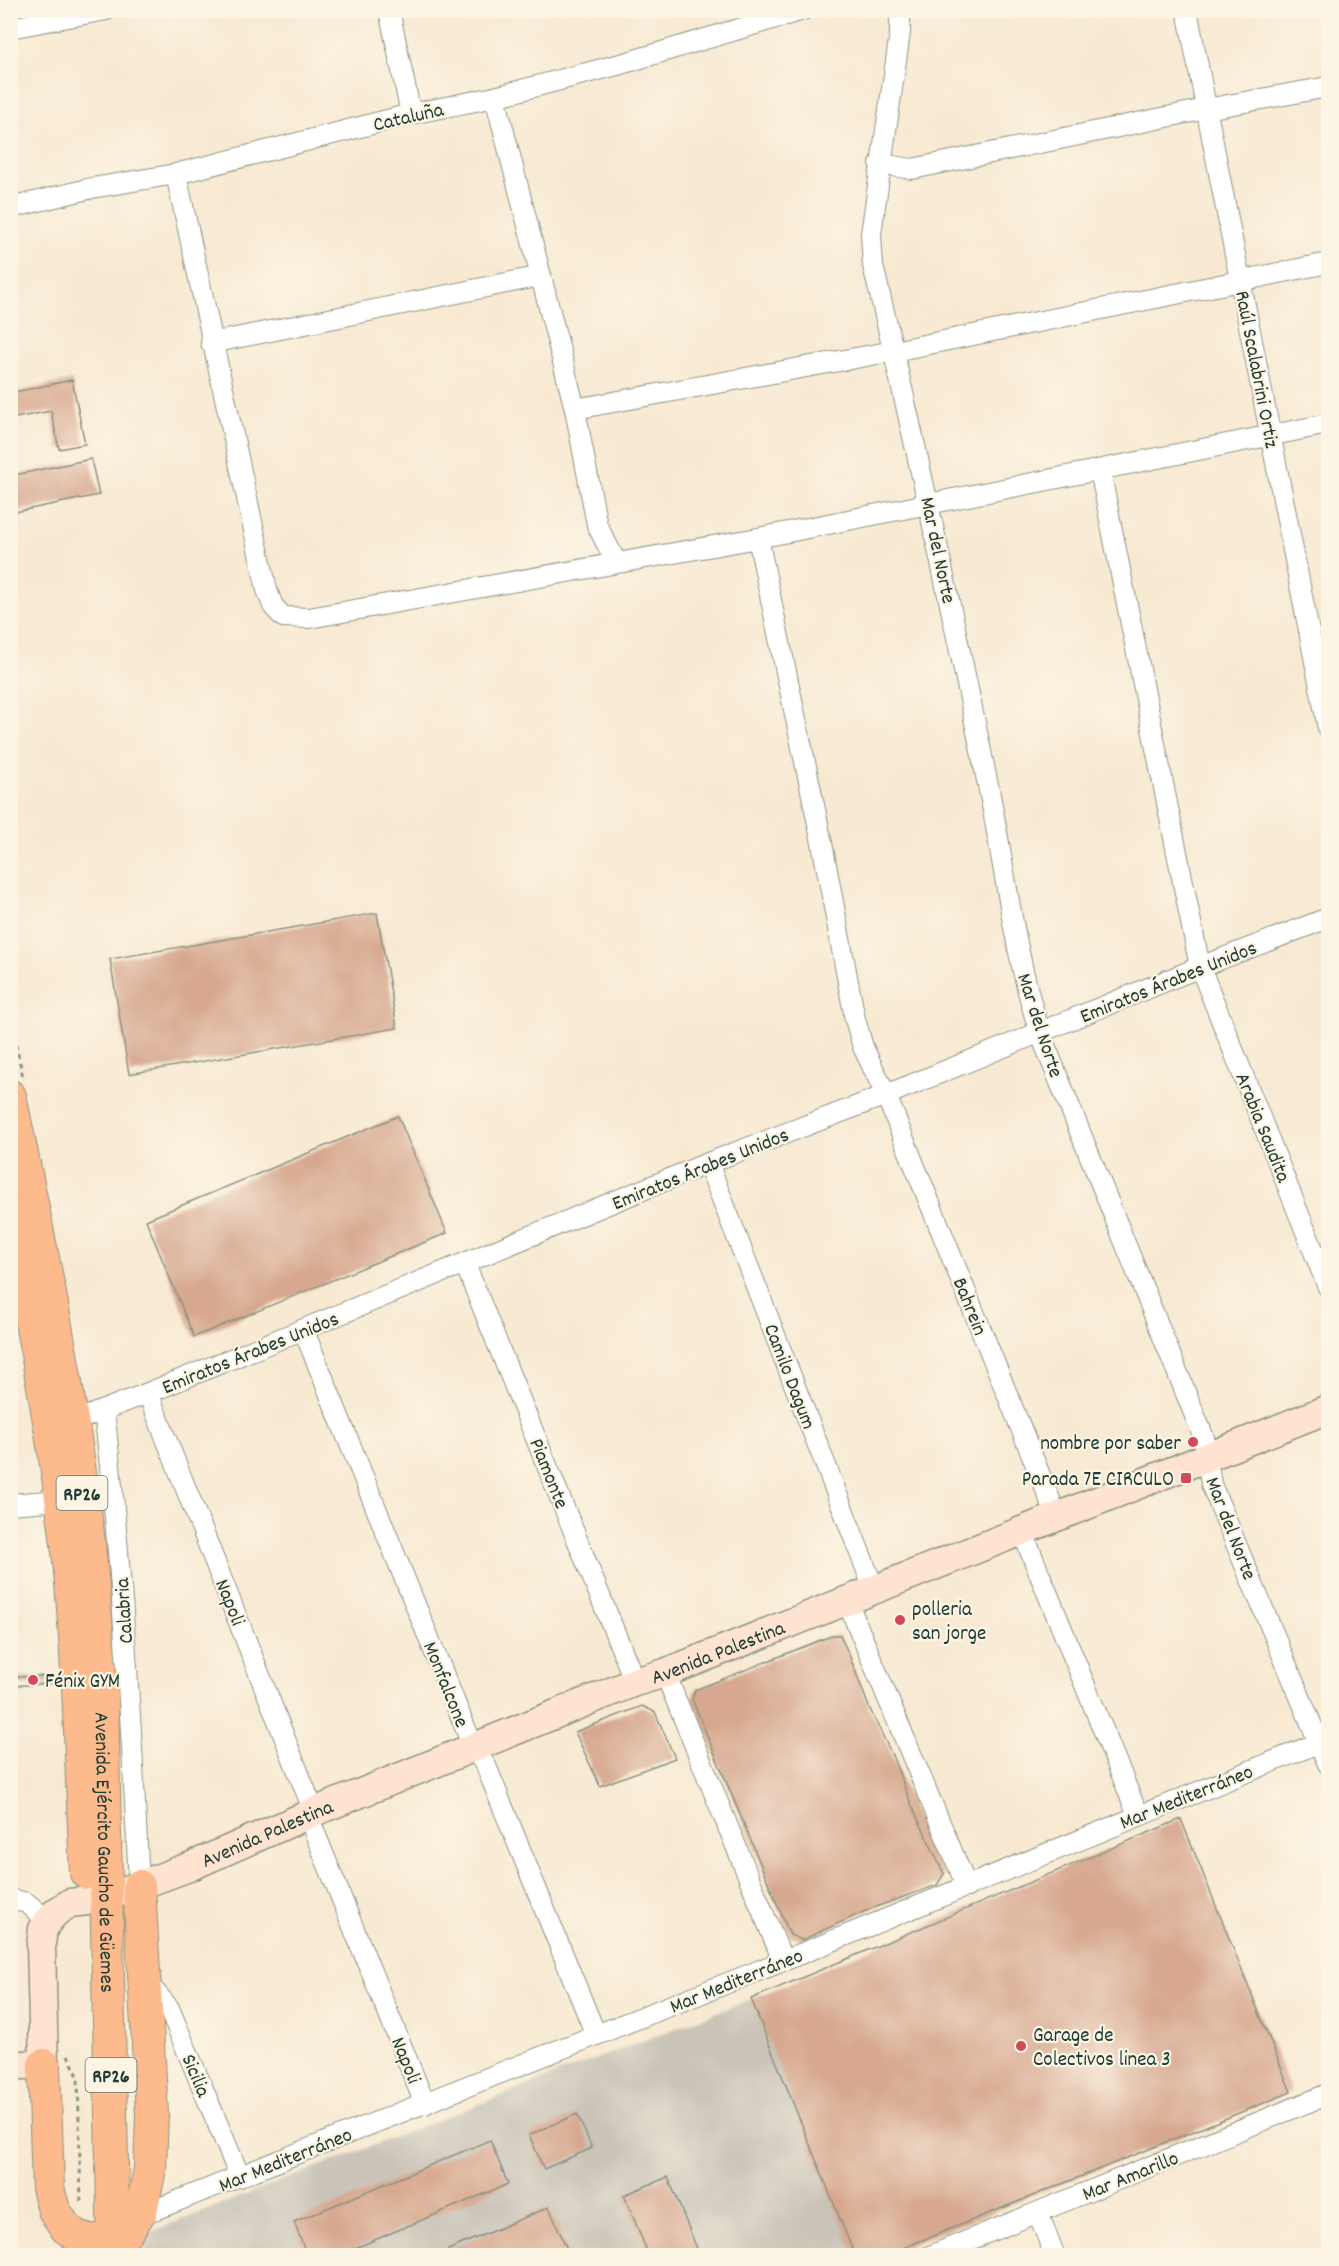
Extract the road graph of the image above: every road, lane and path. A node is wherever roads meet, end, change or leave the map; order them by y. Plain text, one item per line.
1 (106, 10) edge
2 (389, 10) edge
3 (802, 10) edge
4 (900, 10) edge
5 (1187, 10) edge
6 (10, 28) edge
7 (1329, 87) edge
8 (495, 97) junction
9 (1206, 110) junction
10 (411, 114) junction
11 (880, 164) junction
12 (176, 174) junction
13 (10, 208) edge
14 (1329, 263) edge
15 (541, 276) junction
16 (1240, 280) junction
17 (212, 343) junction
18 (894, 351) junction
19 (575, 409) junction
20 (1329, 424) edge
21 (1271, 434) junction
22 (1100, 470) junction
23 (929, 503) junction
24 (758, 538) junction
25 (616, 561) junction
26 (1329, 728) edge
27 (1329, 918) edge
28 (1200, 967) junction
29 (1040, 1033) junction
30 (886, 1095) junction
31 (10, 1096) edge
32 (708, 1163) junction
33 (10, 1217) edge
34 (465, 1264) junction
35 (1329, 1287) edge
36 (21, 1324) edge
37 (304, 1331) junction
38 (148, 1393) junction
39 (1329, 1409) edge
40 (104, 1410) junction
41 (71, 1416) junction
42 (1207, 1458) junction
43 (61, 1500) junction
44 (10, 1504) edge
45 (1057, 1517) junction
46 (1022, 1531) junction
47 (874, 1589) junction
48 (847, 1601) junction
49 (665, 1673) junction
50 (635, 1683) junction
51 (1324, 1740) edge
52 (474, 1749) junction
53 (1329, 1764) edge
54 (311, 1814) junction
55 (1138, 1815) junction
56 (139, 1886) junction
57 (967, 1887) junction
58 (97, 1898) junction
59 (10, 1899) edge
60 (48, 1921) junction
61 (783, 1961) junction
62 (144, 1979) junction
63 (596, 2035) junction
64 (10, 2065) edge
65 (44, 2065) junction
66 (1329, 2094) edge
67 (425, 2104) junction
68 (240, 2177) junction
69 (141, 2211) junction
70 (1038, 2213) junction
71 (103, 2248) edge
72 (930, 2256) edge
73 (1055, 2256) edge

1 - 6 street
2 - 10 street
3 - 8 street, Cataluña
4 - 11 street, Mar del Norte
5 - 9 street, Raúl Scalabrini Ortiz
7 - 9 street
8 - 10 street, Cataluña
8 - 15 street
9 - 11 street
9 - 16 street, Raúl Scalabrini Ortiz
10 - 12 street, Cataluña
11 - 18 street, Mar del Norte
12 - 13 street, Cataluña
12 - 17 street
14 - 16 street
15 - 17 street
15 - 19 street
16 - 18 street
16 - 21 street, Raúl Scalabrini Ortiz
17 - 25 street
18 - 19 street
18 - 23 street, Mar del Norte
19 - 25 street
20 - 21 street
21 - 22 street
21 - 26 street, Raúl Scalabrini Ortiz
22 - 23 street
22 - 28 street, Arabia Saudita
23 - 24 street
23 - 29 street, Mar del Norte
24 - 25 street
24 - 30 street, Bahrein
27 - 28 street, Emiratos Árabes Unidos
28 - 29 street, Emiratos Árabes Unidos
28 - 35 street, Arabia Saudita
29 - 30 street, Emiratos Árabes Unidos
29 - 42 street, Mar del Norte
30 - 32 street, Emiratos Árabes Unidos
30 - 45 street, Bahrein
31 - 41 main road, Avenida Ejército Gaucho de Güemes / RP26
32 - 34 street, Emiratos Árabes Unidos
32 - 47 street, Camilo Dagum
33 - 36 main road, Avenida Ejército Gaucho de Güemes / RP26
34 - 37 street, Emiratos Árabes Unidos
34 - 50 street, Piamonte
36 - 43 main road, Avenida Ejército Gaucho de Güemes / RP26
37 - 38 street, Emiratos Árabes Unidos
37 - 52 street, Monfalcone
38 - 40 street, Emiratos Árabes Unidos
38 - 54 street, Napoli
39 - 42 street, Avenida Palestina
40 - 41 street, Emiratos Árabes Unidos
40 - 56 street, Calabria
41 - 58 main road, Avenida Ejército Gaucho de Güemes / RP26
42 - 45 street, Avenida Palestina
42 - 51 street, Mar del Norte
43 - 44 street
43 - 58 main road, Avenida Ejército Gaucho de Güemes / RP26
45 - 46 street, Avenida Palestina
46 - 47 street, Avenida Palestina
46 - 55 street
47 - 48 street, Avenida Palestina
48 - 49 street, Avenida Palestina
48 - 57 street
49 - 50 street, Avenida Palestina
49 - 61 street
50 - 52 street, Avenida Palestina
51 - 53 street, Mar del Norte
51 - 55 street, Mar Mediterráneo
52 - 54 street, Avenida Palestina
52 - 63 street, Monfalcone
54 - 56 street, Avenida Palestina
54 - 67 street, Napoli
55 - 57 street, Mar Mediterráneo
56 - 58 street, Avenida Palestina
56 - 62 main road
57 - 61 street, Mar Mediterráneo
58 - 60 street, Avenida Palestina
58 - 71 main road, Avenida Ejército Gaucho de Güemes / RP26
59 - 60 street
60 - 65 street
61 - 63 street, Mar Mediterráneo
62 - 68 street, Sicilia
62 - 69 main road
63 - 67 street, Mar Mediterráneo
64 - 65 street
65 - 71 main road
66 - 70 street, Mar Amarillo
67 - 68 street, Mar Mediterráneo
68 - 69 street, Mar Mediterráneo
69 - 71 main road
70 - 72 street, Mar Amarillo
70 - 73 street

